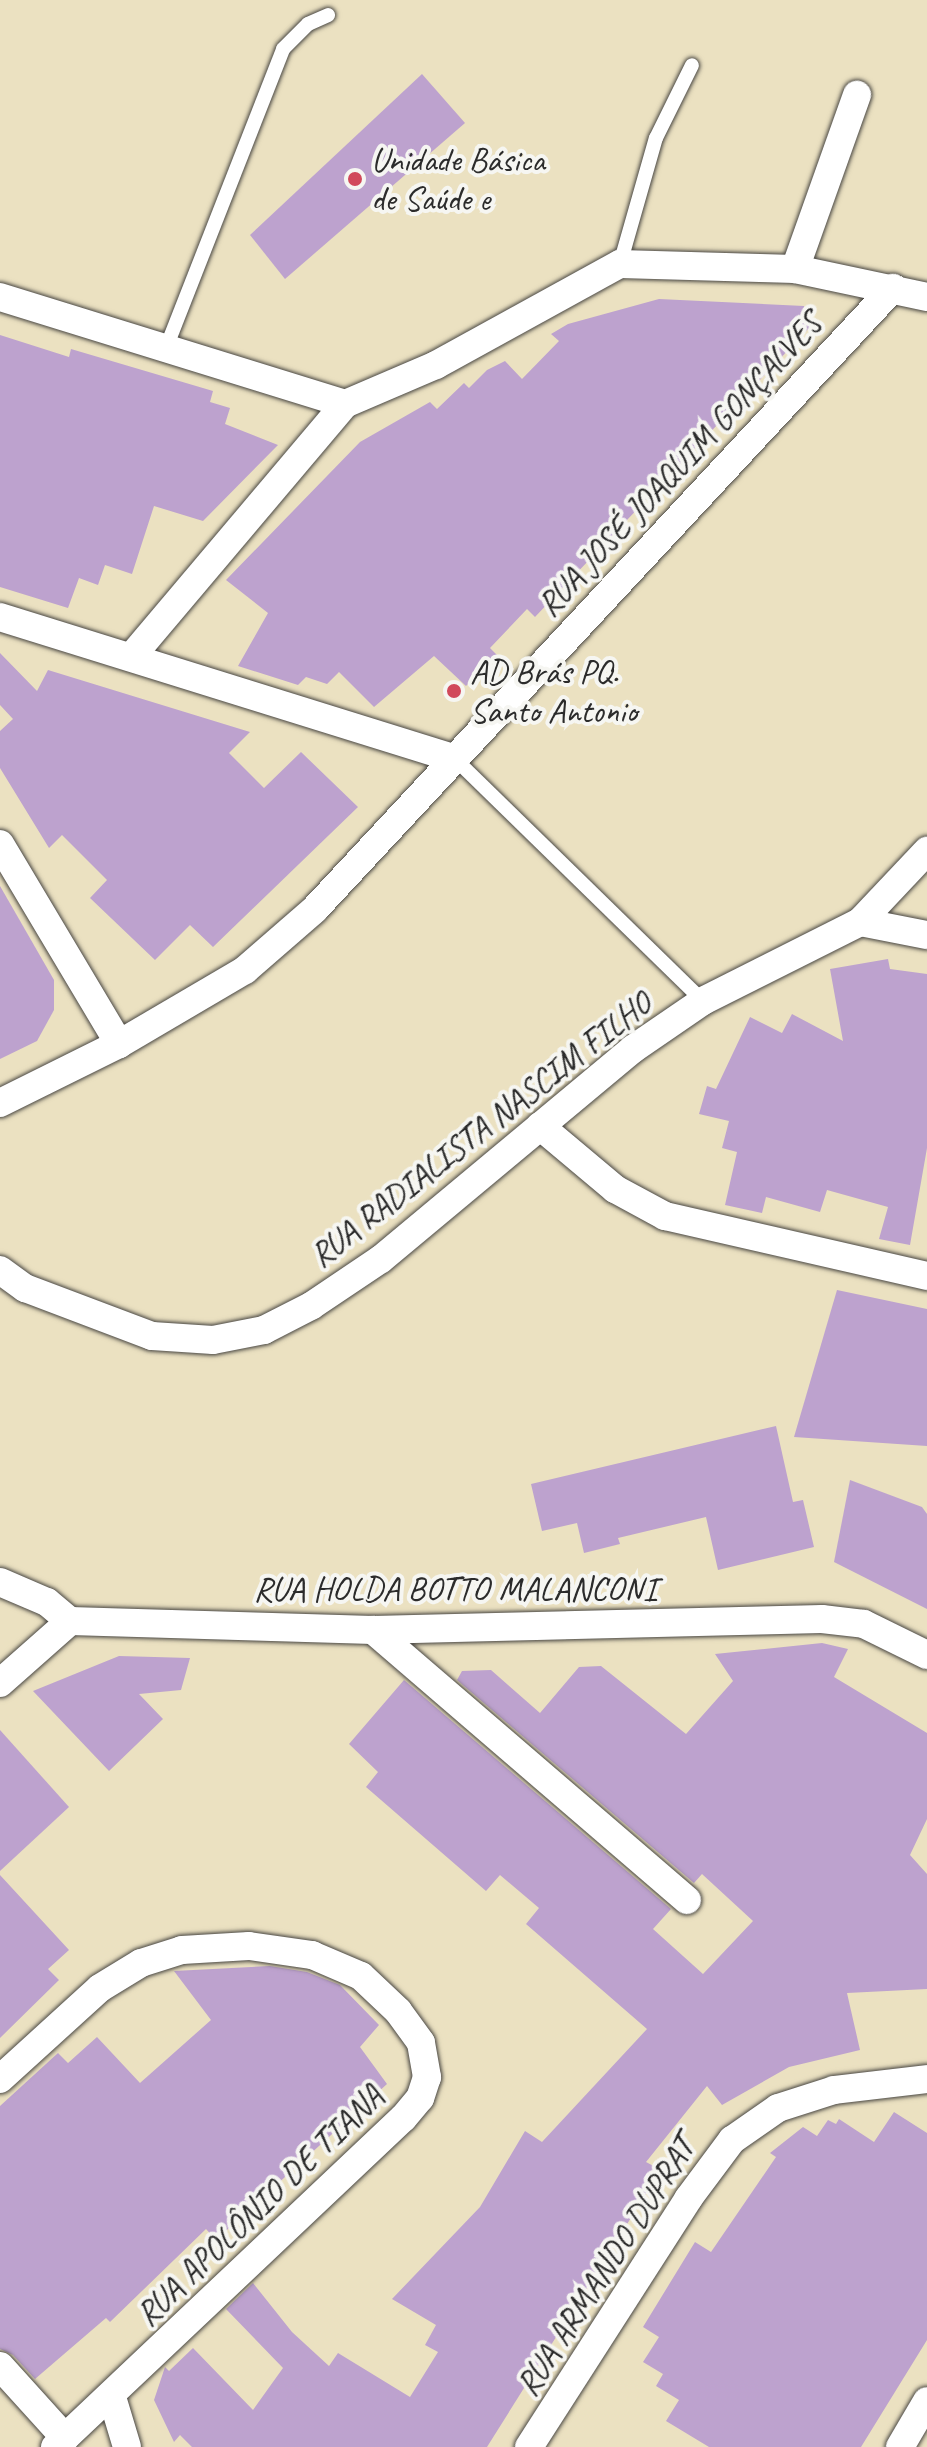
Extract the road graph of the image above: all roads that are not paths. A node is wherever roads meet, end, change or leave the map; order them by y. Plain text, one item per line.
1 (328, 15) dead end
2 (692, 65) dead end
3 (857, 95) dead end
4 (620, 264) junction
5 (795, 269) junction
6 (893, 288) junction
7 (0, 297) edge
8 (927, 297) edge
9 (166, 348) junction
10 (345, 404) junction
11 (0, 617) edge
12 (132, 656) junction
13 (454, 758) junction
14 (0, 844) edge
15 (927, 851) edge
16 (860, 922) junction
17 (927, 935) edge
18 (703, 1001) junction
19 (119, 1044) junction
20 (0, 1103) edge
21 (540, 1126) junction
22 (0, 1270) edge
23 (927, 1276) edge
24 (0, 1582) edge
25 (70, 1621) junction
26 (373, 1630) junction
27 (927, 1655) edge
28 (0, 1683) edge
29 (687, 1900) dead end
30 (0, 2079) edge
31 (927, 2079) edge
32 (0, 2366) edge
33 (112, 2397) junction
34 (927, 2401) edge
35 (60, 2442) edge
36 (127, 2447) edge
37 (529, 2447) edge
38 (900, 2447) edge

1 - 9 lane
2 - 4 lane
3 - 5 street
4 - 5 street
4 - 10 street
5 - 6 street
6 - 8 street
6 - 13 street, RUA JOSÉ JOAQUIM GONÇALVES
7 - 9 street
9 - 10 street
10 - 12 street
11 - 12 street
12 - 13 street
13 - 18 lane
13 - 19 street, RUA JOSÉ JOAQUIM GONÇALVES
14 - 19 street
15 - 16 street, RUA RADIALISTA NASCIM FILHO
16 - 17 street
16 - 18 street, RUA RADIALISTA NASCIM FILHO
18 - 21 street, RUA RADIALISTA NASCIM FILHO
19 - 20 street, RUA JOSÉ JOAQUIM GONÇALVES
21 - 22 street, RUA RADIALISTA NASCIM FILHO
21 - 23 street
24 - 25 street
25 - 26 street, RUA HOLDA BOTTO MALANCONI
25 - 28 street
26 - 27 street, RUA HOLDA BOTTO MALANCONI
26 - 29 street
30 - 33 street, RUA APOLÔNIO DE TIANA
31 - 37 street, RUA ARMANDO DUPRAT
32 - 35 street
33 - 35 street, RUA APOLÔNIO DE TIANA
33 - 36 street
34 - 38 street

